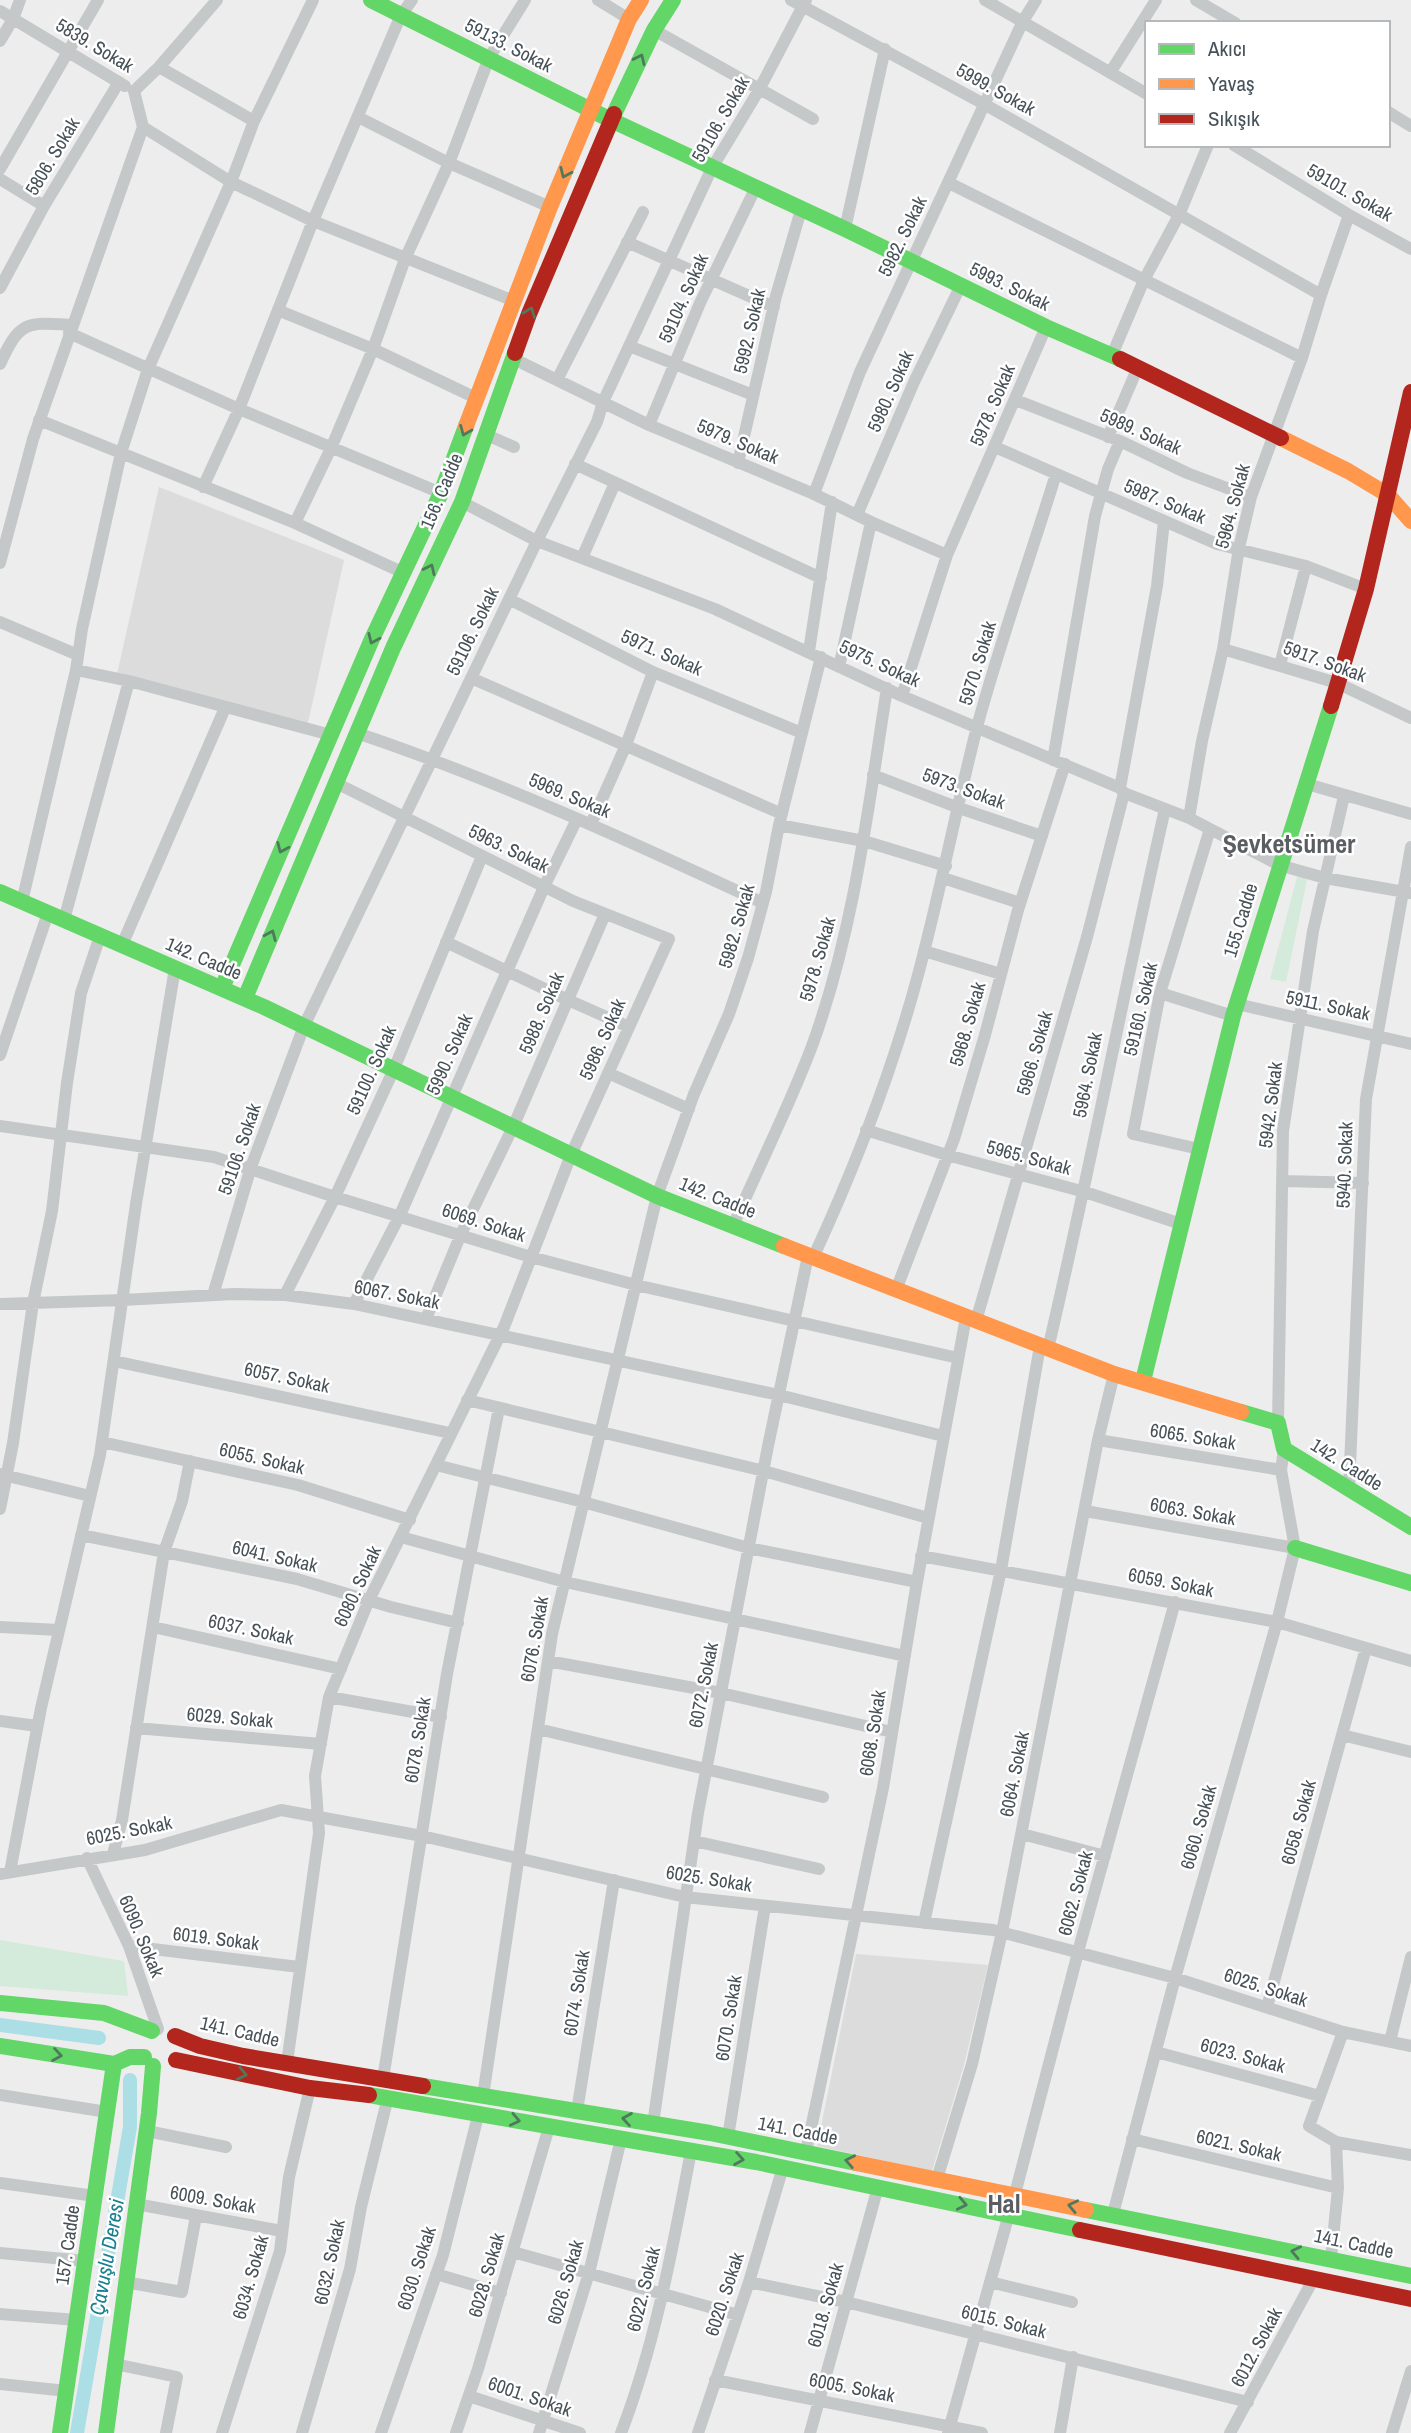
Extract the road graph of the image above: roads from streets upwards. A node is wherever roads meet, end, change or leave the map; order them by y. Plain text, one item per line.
1 (20, 0) edge
2 (98, 0) edge
3 (218, 0) edge
4 (313, 0) edge
5 (371, 0) edge
6 (412, 0) edge
7 (525, 0) edge
8 (598, 0) edge
9 (641, 0) edge
10 (673, 0) edge
11 (985, 0) edge
12 (1036, 0) edge
13 (1156, 0) edge
14 (1196, 0) edge
15 (800, 2) edge
16 (0, 11) edge
17 (401, 15) junction
18 (13, 19) junction
19 (629, 19) junction
20 (1023, 21) junction
21 (1232, 21) edge
22 (654, 30) junction
23 (0, 41) edge
24 (885, 49) junction
25 (67, 52) junction
26 (489, 58) junction
27 (159, 67) junction
28 (1110, 73) junction
29 (119, 82) junction
30 (759, 90) junction
31 (134, 91) junction
32 (1145, 93) edge
33 (984, 104) junction
34 (590, 110) junction
35 (1390, 113) edge
36 (358, 117) junction
37 (813, 119) dead end
38 (611, 120) junction
39 (254, 121) junction
40 (1411, 126) edge
41 (143, 127) junction
42 (1207, 147) edge
43 (1237, 147) edge
44 (449, 163) junction
45 (712, 168) junction
46 (0, 169) edge
47 (0, 179) edge
48 (231, 182) junction
49 (949, 183) junction
50 (755, 189) junction
51 (44, 206) junction
52 (550, 207) junction
53 (801, 210) junction
54 (643, 212) dead end
55 (1179, 215) junction
56 (1349, 215) junction
57 (313, 221) junction
58 (845, 229) junction
59 (628, 242) junction
60 (1411, 249) edge
61 (405, 260) junction
62 (669, 261) junction
63 (909, 261) junction
64 (711, 279) junction
65 (1144, 280) junction
66 (961, 285) junction
67 (0, 288) edge
68 (1321, 295) junction
69 (514, 301) junction
70 (774, 307) junction
71 (280, 311) junction
72 (1046, 327) junction
73 (71, 329) junction
74 (629, 346) junction
75 (373, 349) junction
76 (1112, 355) junction
77 (1302, 358) junction
78 (514, 359) junction
79 (0, 364) edge
80 (674, 365) junction
81 (1138, 368) junction
82 (148, 369) junction
83 (558, 379) junction
84 (1411, 392) edge
85 (753, 395) junction
86 (478, 400) junction
87 (1016, 400) junction
88 (603, 402) junction
89 (239, 409) junction
90 (40, 420) junction
91 (649, 425) junction
92 (486, 435) junction
93 (1274, 435) junction
94 (1114, 439) junction
95 (332, 446) junction
96 (513, 447) dead end
97 (995, 447) junction
98 (121, 453) junction
99 (738, 463) junction
100 (575, 464) junction
101 (1056, 474) junction
102 (615, 483) junction
103 (203, 487) junction
104 (441, 493) junction
105 (814, 494) junction
106 (1100, 494) junction
107 (1388, 495) junction
108 (1251, 498) junction
109 (462, 502) junction
110 (832, 502) junction
111 (1411, 505) edge
112 (857, 515) junction
113 (1164, 521) junction
114 (871, 522) junction
115 (1411, 522) edge
116 (295, 523) junction
117 (537, 541) junction
118 (1239, 548) junction
119 (947, 555) junction
120 (582, 558) junction
121 (0, 563) edge
122 (1306, 566) junction
123 (404, 573) junction
124 (821, 578) junction
125 (1366, 589) junction
126 (509, 599) junction
127 (0, 622) edge
128 (1223, 649) junction
129 (809, 651) junction
130 (78, 655) junction
131 (821, 657) junction
132 (1280, 665) junction
133 (839, 667) junction
134 (76, 670) junction
135 (653, 671) junction
136 (471, 678) junction
137 (129, 681) junction
138 (1337, 683) junction
139 (887, 688) junction
140 (902, 695) junction
141 (225, 708) junction
142 (1411, 718) edge
143 (977, 727) junction
144 (357, 733) junction
145 (802, 733) junction
146 (331, 735) junction
147 (625, 747) junction
148 (432, 758) junction
149 (1059, 762) junction
150 (873, 775) junction
151 (336, 783) junction
152 (1307, 784) junction
153 (1122, 791) junction
154 (1343, 796) junction
155 (959, 808) junction
156 (1165, 809) junction
157 (1411, 814) edge
158 (404, 816) junction
159 (1189, 818) junction
160 (578, 819) junction
161 (780, 819) junction
162 (591, 824) junction
163 (1210, 829) junction
164 (1042, 836) junction
165 (864, 841) junction
166 (1411, 847) edge
167 (482, 856) junction
168 (1279, 865) junction
169 (945, 872) junction
170 (1325, 878) junction
171 (544, 887) junction
172 (0, 892) edge
173 (1408, 892) edge
174 (22, 902) junction
175 (763, 903) junction
176 (1020, 903) junction
177 (48, 914) junction
178 (605, 914) junction
179 (64, 920) junction
180 (100, 936) junction
181 (669, 939) joint
182 (446, 942) junction
183 (122, 945) junction
184 (924, 951) junction
185 (175, 968) junction
186 (507, 971) junction
187 (1001, 974) junction
188 (222, 988) junction
189 (1160, 993) junction
190 (244, 998) junction
191 (568, 1000) junction
192 (1235, 1010) junction
193 (1300, 1019) junction
194 (304, 1026) junction
195 (629, 1027) junction
196 (1377, 1035) junction
197 (1411, 1045) edge
198 (0, 1055) edge
199 (394, 1069) junction
200 (608, 1073) junction
201 (451, 1097) junction
202 (689, 1109) junction
203 (0, 1126) edge
204 (513, 1126) junction
205 (866, 1130) junction
206 (61, 1134) junction
207 (145, 1145) junction
208 (1199, 1149) junction
209 (571, 1155) junction
210 (947, 1155) junction
211 (251, 1167) junction
212 (1018, 1175) junction
213 (1283, 1181) junction
214 (1363, 1183) junction
215 (1084, 1192) junction
216 (657, 1196) junction
217 (335, 1197) junction
218 (400, 1215) junction
219 (1181, 1224) junction
220 (733, 1226) junction
221 (461, 1234) junction
222 (531, 1257) junction
223 (811, 1257) junction
224 (636, 1285) junction
225 (896, 1290) junction
226 (213, 1295) junction
227 (285, 1295) junction
228 (123, 1300) junction
229 (33, 1303) junction
230 (0, 1304) edge
231 (354, 1304) junction
232 (426, 1319) junction
233 (971, 1319) junction
234 (794, 1322) junction
235 (501, 1334) junction
236 (1044, 1348) junction
237 (958, 1358) junction
238 (618, 1360) junction
239 (114, 1361) junction
240 (1114, 1374) junction
241 (1143, 1381) junction
242 (779, 1395) junction
243 (467, 1400) junction
244 (499, 1408) junction
245 (1278, 1423) junction
246 (600, 1432) junction
247 (450, 1433) junction
248 (943, 1436) junction
249 (1098, 1440) junction
250 (102, 1442) junction
251 (1284, 1449) junction
252 (190, 1461) junction
253 (436, 1465) junction
254 (1281, 1470) junction
255 (764, 1471) junction
256 (3, 1475) edge
257 (485, 1478) junction
258 (1349, 1488) junction
259 (90, 1496) junction
260 (583, 1502) junction
261 (0, 1509) edge
262 (1085, 1511) junction
263 (928, 1518) junction
264 (411, 1520) junction
265 (1411, 1527) edge
266 (81, 1535) junction
267 (401, 1537) junction
268 (749, 1548) junction
269 (1295, 1548) junction
270 (164, 1552) junction
271 (471, 1555) junction
272 (921, 1556) junction
273 (1000, 1570) junction
274 (565, 1582) junction
275 (917, 1582) junction
276 (1071, 1583) junction
277 (1411, 1583) edge
278 (369, 1600) junction
279 (1175, 1602) junction
280 (736, 1618) junction
281 (1277, 1622) junction
282 (458, 1623) junction
283 (152, 1627) junction
284 (0, 1628) edge
285 (59, 1630) junction
286 (1366, 1648) junction
287 (905, 1656) junction
288 (548, 1661) junction
289 (1411, 1661) edge
290 (341, 1668) junction
291 (721, 1693) junction
292 (329, 1697) junction
293 (441, 1717) junction
294 (0, 1721) edge
295 (37, 1726) junction
296 (136, 1728) junction
297 (538, 1729) junction
298 (892, 1732) junction
299 (1342, 1735) junction
300 (321, 1744) junction
301 (1411, 1752) edge
302 (707, 1769) junction
303 (823, 1797) dead end
304 (317, 1815) junction
305 (1022, 1834) junction
306 (422, 1836) junction
307 (694, 1841) junction
308 (113, 1854) junction
309 (1105, 1856) junction
310 (87, 1858) junction
311 (520, 1858) junction
312 (819, 1870) dead end
313 (5, 1873) edge
314 (614, 1880) junction
315 (685, 1897) junction
316 (765, 1906) junction
317 (856, 1917) junction
318 (924, 1923) junction
319 (1002, 1932) junction
320 (129, 1946) junction
321 (1079, 1952) junction
322 (1411, 1957) edge
323 (299, 1967) junction
324 (1175, 1978) junction
325 (0, 2003) edge
326 (1267, 2007) junction
327 (155, 2030) junction
328 (1343, 2032) junction
329 (175, 2036) junction
330 (1390, 2041) junction
331 (0, 2046) edge
332 (1411, 2046) edge
333 (1156, 2052) junction
334 (176, 2060) junction
335 (148, 2061) junction
336 (287, 2063) junction
337 (114, 2064) junction
338 (383, 2079) junction
339 (310, 2088) junction
340 (0, 2095) edge
341 (483, 2096) junction
342 (1320, 2096) junction
343 (388, 2097) junction
344 (578, 2111) junction
345 (107, 2112) junction
346 (479, 2112) junction
347 (653, 2124) junction
348 (549, 2127) junction
349 (695, 2131) junction
350 (147, 2132) junction
351 (728, 2137) junction
352 (621, 2139) junction
353 (1132, 2139) junction
354 (1336, 2142) junction
355 (650, 2144) junction
356 (226, 2147) dead end
357 (691, 2151) junction
358 (806, 2152) junction
359 (1411, 2155) edge
360 (783, 2167) junction
361 (936, 2179) junction
362 (0, 2183) edge
363 (878, 2187) junction
364 (1338, 2189) junction
365 (1015, 2194) junction
366 (95, 2196) junction
367 (136, 2204) junction
368 (1009, 2214) junction
369 (1113, 2214) junction
370 (196, 2216) junction
371 (282, 2231) junction
372 (1109, 2235) junction
373 (513, 2252) junction
374 (0, 2253) edge
375 (1331, 2259) junction
376 (86, 2261) junction
377 (589, 2273) junction
378 (436, 2274) junction
379 (1411, 2276) edge
380 (1314, 2278) junction
381 (125, 2282) junction
382 (750, 2282) junction
383 (990, 2282) junction
384 (663, 2292) junction
385 (501, 2293) junction
386 (1411, 2299) edge
387 (846, 2302) junction
388 (1072, 2302) dead end
389 (0, 2314) edge
390 (738, 2315) junction
391 (77, 2319) junction
392 (975, 2334) junction
393 (1073, 2357) junction
394 (115, 2364) junction
395 (1411, 2371) edge
396 (715, 2380) junction
397 (0, 2384) edge
398 (67, 2391) junction
399 (468, 2396) junction
400 (818, 2400) junction
401 (1248, 2402) junction
402 (543, 2420) junction
403 (948, 2430) edge
404 (60, 2433) edge
405 (106, 2433) edge
406 (166, 2433) edge
407 (222, 2433) edge
408 (302, 2433) edge
409 (381, 2433) edge
410 (456, 2433) edge
411 (539, 2433) edge
412 (580, 2433) edge
413 (621, 2433) edge
414 (698, 2433) edge
415 (810, 2433) edge
416 (982, 2433) edge
417 (1060, 2433) edge
418 (1230, 2433) edge
419 (1392, 2433) edge

1 - 18 street
2 - 25 street
3 - 27 street
4 - 39 street
5 - 17 street, 59133. Sokak
6 - 17 street
7 - 26 street
8 - 19 street
9 - 19 street, 156. Cadde
10 - 22 street, 156. Cadde
11 - 20 street
12 - 20 street, 5982. Sokak
13 - 28 street
14 - 21 street
15 - 24 street, 5999. Sokak
15 - 30 street, 59106. Sokak
16 - 18 street, 5839. Sokak
17 - 26 street, 59133. Sokak
17 - 36 street
18 - 23 street
18 - 25 street, 5839. Sokak
19 - 34 street, 156. Cadde
20 - 28 street
20 - 33 street, 5982. Sokak
22 - 30 street
38 -> 22 street, 156. Cadde
24 - 33 street, 5999. Sokak
24 - 58 street
25 - 29 street, 5839. Sokak
25 - 46 street
26 - 34 street, 59133. Sokak
26 - 44 street
27 - 31 street
27 - 39 street
28 - 32 street
29 - 31 street, 5839. Sokak
29 - 51 street, 5806. Sokak
30 - 37 street
30 - 45 street, 59106. Sokak
31 - 41 street
33 - 49 street, 5982. Sokak
33 - 55 street, 5999. Sokak
34 - 38 street, 59133. Sokak
34 -> 52 street, 156. Cadde
35 - 40 street
36 - 44 street
36 - 57 street
38 - 45 street, 5993. Sokak
78 -> 38 street, 156. Cadde
39 - 48 street
41 - 48 street
41 - 73 street
42 - 55 street
43 - 56 street, 59101. Sokak
44 - 52 street
44 - 61 street
45 - 50 street, 5993. Sokak
45 - 62 street, 59106. Sokak
47 - 51 street
48 - 57 street
48 - 82 street
49 - 63 street, 5982. Sokak
49 - 65 street
50 - 53 street, 5993. Sokak
50 - 64 street, 59104. Sokak
51 - 67 street, 5806. Sokak
52 - 69 street, 156. Cadde
53 - 58 street, 5993. Sokak
53 - 70 street, 5992. Sokak
54 - 59 street
55 - 65 street
55 - 68 street, 5999. Sokak
56 - 60 street, 59101. Sokak
56 - 68 street, 5964. Sokak
57 - 61 street
57 - 71 street
58 - 63 street, 5993. Sokak
59 - 62 street
59 - 83 street
61 - 69 street
61 - 75 street
62 - 64 street
62 - 74 street, 59106. Sokak
63 - 66 street, 5993. Sokak
63 - 105 street, 5982. Sokak
64 - 70 street
64 - 80 street, 59104. Sokak
65 - 76 street
65 - 77 street
66 - 72 street, 5993. Sokak
66 - 112 street, 5980. Sokak
68 - 77 street, 5964. Sokak
69 - 86 street, 156. Cadde
70 - 85 street, 5992. Sokak
71 - 75 street
71 - 89 street
72 - 76 street, 5993. Sokak
72 - 87 street, 5978. Sokak
73 - 79 street
73 - 82 street
73 - 90 street
74 - 80 street
74 - 88 street, 59106. Sokak
75 - 86 street
75 - 95 street
76 - 81 street, 5993. Sokak
77 - 93 street, 5964. Sokak
78 - 83 street, 5979. Sokak
78 - 92 street, 156. Cadde
80 - 85 street
80 - 91 street, 59104. Sokak
81 - 93 street, 5993. Sokak
81 - 94 street, 5968. Sokak
82 - 89 street
82 - 98 street
83 - 88 street, 5979. Sokak
84 - 107 street, 155.Cadde
85 - 99 street, 5992. Sokak
86 -> 104 street, 156. Cadde
87 - 94 street, 5989. Sokak
87 - 97 street, 5978. Sokak
88 - 91 street, 5979. Sokak
88 - 100 street, 59106. Sokak
89 - 95 street
89 - 103 street
90 - 98 street
90 - 121 street
91 - 99 street, 5979. Sokak
92 - 96 street
92 - 109 street, 156. Cadde
93 - 107 street, 5993. Sokak
93 - 108 street, 5964. Sokak
94 - 106 street, 5968. Sokak
94 - 108 street, 5989. Sokak
95 - 104 street
95 - 116 street
97 - 101 street, 5987. Sokak
97 - 119 street, 5978. Sokak
98 - 103 street
98 - 130 street
99 - 105 street, 5979. Sokak
100 - 102 street
100 - 117 street, 59106. Sokak
101 - 106 street, 5987. Sokak
101 - 143 street, 5970. Sokak
102 - 120 street
102 - 124 street
103 - 116 street
104 - 123 street, 156. Cadde
105 - 110 street, 5979. Sokak
106 - 113 street, 5987. Sokak
106 - 149 street, 5968. Sokak
107 - 111 street
107 - 115 street, 5993. Sokak
107 - 125 street, 155.Cadde
108 - 118 street, 5964. Sokak
109 - 117 street, 5975. Sokak
144 -> 109 street, 156. Cadde
110 - 112 street, 5979. Sokak
110 - 124 street
112 - 114 street, 5979. Sokak
113 - 118 street, 5987. Sokak
113 - 153 street, 5966. Sokak
114 - 119 street, 5979. Sokak
114 - 133 street
116 - 123 street
117 - 120 street, 5975. Sokak
117 - 126 street, 59106. Sokak
118 - 122 street, 5987. Sokak
118 - 128 street, 5964. Sokak
119 - 140 street, 5978. Sokak
120 - 129 street, 5975. Sokak
122 - 125 street, 5987. Sokak
122 - 132 street
123 -> 146 street, 156. Cadde
124 - 129 street
125 - 138 street, 155.Cadde
126 - 135 street, 5971. Sokak
126 - 136 street, 59106. Sokak
127 - 130 street
128 - 132 street, 5917. Sokak
128 - 159 street, 5964. Sokak
129 - 131 street, 5975. Sokak
130 - 134 street
131 - 133 street, 5975. Sokak
131 - 145 street, 5982. Sokak
132 - 138 street, 5917. Sokak
133 - 139 street, 5975. Sokak
134 - 137 street
134 - 174 street
135 - 145 street, 5971. Sokak
135 - 147 street
136 - 147 street
136 - 148 street, 59106. Sokak
137 - 141 street
137 - 179 street
138 - 142 street, 5917. Sokak
138 - 152 street, 155.Cadde
139 - 140 street, 5975. Sokak
139 - 150 street, 5978. Sokak
140 - 143 street, 5975. Sokak
141 - 146 street
141 - 183 street
143 - 149 street, 5975. Sokak
143 - 155 street, 5970. Sokak
144 - 148 street, 5969. Sokak
144 - 151 street, 156. Cadde
145 - 161 street, 5982. Sokak
146 -> 188 street, 156. Cadde
147 - 161 street
147 - 162 street
148 - 158 street, 59106. Sokak
148 - 160 street, 5969. Sokak
149 - 153 street, 5975. Sokak
149 - 164 street, 5968. Sokak
150 - 155 street, 5973. Sokak
150 - 165 street, 5978. Sokak
151 - 158 street, 5963. Sokak
190 -> 151 street, 156. Cadde
152 - 154 street
152 - 168 street, 155.Cadde
153 - 156 street, 5975. Sokak
153 - 212 street, 5966. Sokak
154 - 157 street
154 - 170 street, 5942. Sokak
155 - 164 street, 5973. Sokak
155 - 169 street, 5970. Sokak
156 - 159 street, 5975. Sokak
156 - 215 street, 5964. Sokak
158 - 167 street, 5963. Sokak
158 - 194 street, 59106. Sokak
159 - 163 street, 5975. Sokak
160 - 162 street, 5969. Sokak
160 - 171 street, 5990. Sokak
161 - 165 street
161 - 175 street, 5982. Sokak
162 - 175 street, 5969. Sokak
163 - 168 street, 5975. Sokak
163 - 189 street, 59160. Sokak
164 - 176 street, 5968. Sokak
165 - 169 street
165 - 220 street, 5978. Sokak
166 - 173 street, 5940. Sokak
167 - 171 street, 5963. Sokak
167 - 182 street, 59100. Sokak
168 - 170 street, 5975. Sokak
168 - 192 street, 155.Cadde
169 - 176 street
169 - 184 street, 5970. Sokak
170 - 173 street, 5975. Sokak
170 - 193 street, 5942. Sokak
171 - 178 street, 5963. Sokak
171 - 186 street, 5990. Sokak
172 - 174 street, 142. Cadde
173 - 196 street, 5940. Sokak
174 - 177 street, 142. Cadde
175 - 202 street, 5982. Sokak
176 - 187 street, 5968. Sokak
177 - 179 street, 142. Cadde
177 - 198 street
178 - 181 street, 5963. Sokak
178 - 191 street, 5988. Sokak
179 - 180 street, 142. Cadde
180 - 183 street, 142. Cadde
180 - 206 street
181 - 195 street, 5986. Sokak
182 - 186 street
182 - 199 street, 59100. Sokak
183 - 185 street, 142. Cadde
184 - 187 street
184 - 205 street, 5970. Sokak
185 - 188 street, 142. Cadde
185 - 207 street
186 - 191 street
186 - 201 street, 5990. Sokak
187 - 210 street, 5968. Sokak
188 - 190 street, 142. Cadde
189 - 192 street, 5911. Sokak
189 - 208 street, 59160. Sokak
190 - 194 street, 142. Cadde
191 - 195 street
191 - 204 street, 5988. Sokak
192 - 193 street, 5911. Sokak
192 - 208 street, 155.Cadde
193 - 196 street, 5911. Sokak
193 - 213 street, 5942. Sokak
194 - 199 street, 142. Cadde
194 - 211 street, 59106. Sokak
195 - 200 street, 5986. Sokak
196 - 197 street, 5911. Sokak
196 - 214 street, 5940. Sokak
199 - 201 street, 142. Cadde
199 - 217 street, 59100. Sokak
200 - 202 street
200 - 209 street, 5986. Sokak
201 - 204 street, 142. Cadde
201 - 218 street, 5990. Sokak
202 - 216 street, 5982. Sokak
203 - 206 street, 6069. Sokak
204 - 209 street, 142. Cadde
204 - 221 street, 5988. Sokak
205 - 210 street, 5965. Sokak
205 - 223 street, 6072. Sokak
206 - 207 street, 6069. Sokak
206 - 229 street
207 - 211 street, 6069. Sokak
207 - 228 street
208 - 219 street, 155.Cadde
209 - 216 street, 142. Cadde
209 - 222 street, 6080. Sokak
210 - 212 street, 5965. Sokak
210 - 225 street, 5968. Sokak
211 - 217 street, 6069. Sokak
211 - 226 street, 59106. Sokak
212 - 215 street, 5965. Sokak
212 - 233 street, 5966. Sokak
213 - 214 street
213 - 245 street, 5942. Sokak
214 - 258 street, 5940. Sokak
215 - 219 street, 5965. Sokak
215 - 236 street, 5964. Sokak
216 - 220 street, 142. Cadde
216 - 224 street, 6076. Sokak
217 - 218 street, 6069. Sokak
217 - 227 street, 59100. Sokak
218 - 221 street, 6069. Sokak
218 - 231 street, 5990. Sokak
219 - 241 street, 155.Cadde
220 - 223 street, 142. Cadde
221 - 222 street, 6069. Sokak
221 - 232 street, 5988. Sokak
222 - 224 street, 6069. Sokak
222 - 235 street, 6080. Sokak
223 - 225 street, 142. Cadde
223 - 234 street, 6072. Sokak
224 - 234 street, 6069. Sokak
224 - 238 street, 6076. Sokak
225 - 233 street, 142. Cadde
226 - 227 street, 6067. Sokak
226 - 228 street, 6067. Sokak
227 - 231 street, 6067. Sokak
228 - 229 street, 6067. Sokak
228 - 239 street
229 - 230 street, 6067. Sokak
229 - 256 street
231 - 232 street, 6067. Sokak
232 - 235 street, 6067. Sokak
233 - 236 street, 142. Cadde
233 - 237 street, 6068. Sokak
234 - 237 street, 6069. Sokak
234 - 242 street, 6072. Sokak
235 - 238 street, 6067. Sokak
235 - 243 street, 6080. Sokak
236 - 240 street, 142. Cadde
236 - 273 street, 5964. Sokak
237 - 248 street, 6068. Sokak
238 - 242 street, 6067. Sokak
238 - 246 street, 6076. Sokak
239 - 247 street, 6057. Sokak
239 - 250 street
240 - 241 street, 142. Cadde
240 - 249 street, 6064. Sokak
241 - 245 street, 142. Cadde
242 - 248 street, 6067. Sokak
242 - 255 street, 6072. Sokak
243 - 244 street
243 - 247 street, 6080. Sokak
244 - 246 street
244 - 257 street, 6078. Sokak
245 - 251 street, 142. Cadde
246 - 255 street
246 - 260 street, 6076. Sokak
247 - 253 street, 6080. Sokak
248 - 263 street, 6068. Sokak
249 - 254 street, 6065. Sokak
249 - 262 street, 6064. Sokak
250 - 252 street, 6055. Sokak
250 - 259 street
251 - 254 street, 6060. Sokak
251 - 258 street, 142. Cadde
252 - 264 street, 6055. Sokak
252 - 270 street
253 - 257 street
253 - 264 street, 6080. Sokak
254 - 269 street, 6060. Sokak
255 - 263 street
255 - 268 street, 6072. Sokak
256 - 259 street
256 - 261 street
257 - 260 street
257 - 271 street, 6078. Sokak
258 - 265 street, 142. Cadde
259 - 266 street
260 - 268 street
260 - 274 street, 6076. Sokak
262 - 269 street, 6063. Sokak
262 - 276 street, 6064. Sokak
263 - 272 street, 6068. Sokak
264 - 267 street, 6080. Sokak
266 - 270 street, 6041. Sokak
266 - 285 street
267 - 271 street
267 - 278 street, 6080. Sokak
268 - 275 street
268 - 280 street, 6072. Sokak
269 - 277 street
269 - 281 street, 6060. Sokak
270 - 278 street, 6041. Sokak
270 - 283 street
271 - 274 street
271 - 282 street, 6078. Sokak
272 - 273 street, 6059. Sokak
272 - 275 street, 6068. Sokak
273 - 276 street, 6059. Sokak
273 - 318 street, 5964. Sokak
274 - 280 street
274 - 288 street, 6076. Sokak
275 - 287 street, 6068. Sokak
276 - 279 street, 6059. Sokak
276 - 305 street, 6064. Sokak
278 - 282 street, 6041. Sokak
278 - 290 street, 6080. Sokak
279 - 281 street, 6059. Sokak
279 - 309 street, 6062. Sokak
280 - 287 street
280 - 291 street, 6072. Sokak
281 - 286 street, 6059. Sokak
281 - 324 street, 6060. Sokak
282 - 293 street, 6078. Sokak
283 - 290 street, 6037. Sokak
283 - 296 street
284 - 285 street
285 - 295 street
286 - 289 street, 6059. Sokak
286 - 299 street, 6058. Sokak
287 - 298 street, 6068. Sokak
288 - 291 street
288 - 297 street, 6076. Sokak
290 - 292 street, 6080. Sokak
291 - 298 street
291 - 302 street, 6072. Sokak
292 - 293 street
292 - 300 street, 6080. Sokak
293 - 306 street, 6078. Sokak
294 - 295 street
295 - 313 street
296 - 300 street, 6029. Sokak
296 - 308 street
297 - 302 street
297 - 311 street, 6076. Sokak
298 - 317 street, 6068. Sokak
299 - 301 street
299 - 326 street, 6058. Sokak
300 - 304 street, 6080. Sokak
302 - 303 street
302 - 307 street, 6072. Sokak
304 - 306 street, 6025. Sokak
304 - 308 street, 6025. Sokak
304 - 323 street, 6080. Sokak
305 - 309 street
305 - 319 street, 6064. Sokak
306 - 311 street, 6025. Sokak
306 - 338 street, 6078. Sokak
307 - 312 street
307 - 315 street, 6072. Sokak
308 - 310 street, 6025. Sokak
309 - 321 street, 6062. Sokak
310 - 313 street, 6025. Sokak
310 - 320 street, 6090. Sokak
311 - 314 street, 6025. Sokak
311 - 341 street, 6076. Sokak
314 - 315 street, 6025. Sokak
314 - 344 street, 6074. Sokak
315 - 316 street, 6025. Sokak
315 - 347 street, 6072. Sokak
316 - 317 street, 6025. Sokak
316 - 351 street, 6070. Sokak
317 - 318 street, 6025. Sokak
317 - 358 street, 6068. Sokak
318 - 319 street, 6025. Sokak
319 - 321 street, 6025. Sokak
319 - 361 street, 6064. Sokak
320 - 323 street, 6019. Sokak
320 - 327 street, 6090. Sokak
321 - 324 street, 6025. Sokak
321 - 365 street, 6062. Sokak
322 - 330 street
323 - 336 street, 6080. Sokak
324 - 326 street, 6025. Sokak
324 - 333 street, 6060. Sokak
325 - 327 street
326 - 328 street, 6025. Sokak
327 - 329 street
327 - 335 street
328 - 330 street, 6025. Sokak
328 - 342 street
329 - 334 street
329 - 336 street, 141. Cadde
330 - 332 street, 6025. Sokak
331 -> 337 street
333 - 342 street, 6023. Sokak
333 - 353 street, 6060. Sokak
334 - 335 street
334 -> 339 street, 141. Cadde
335 - 337 street
335 - 350 street
336 - 338 street, 141. Cadde
337 - 345 street, 157. Cadde
338 - 341 street, 141. Cadde
339 - 343 street, 141. Cadde
339 - 371 street, 6034. Sokak
340 - 345 street
341 - 344 street, 141. Cadde
342 - 354 street
343 - 346 street, 141. Cadde
343 - 408 street, 6032. Sokak
347 -> 344 street, 141. Cadde
345 - 366 street, 157. Cadde
346 -> 348 street, 141. Cadde
346 - 378 street, 6030. Sokak
347 - 349 street, 141. Cadde
347 - 355 street
348 - 352 street, 141. Cadde
348 - 373 street, 6028. Sokak
349 - 351 street, 141. Cadde
349 - 357 street
350 - 356 street
350 - 367 street
351 - 358 street, 141. Cadde
352 - 355 street, 141. Cadde
352 - 377 street, 6026. Sokak
353 - 364 street, 6021. Sokak
353 - 369 street, 6060. Sokak
354 - 359 street
354 - 364 street
355 - 357 street, 141. Cadde
357 -> 360 street, 141. Cadde
357 - 384 street, 6022. Sokak
361 -> 358 street, 141. Cadde
360 - 363 street, 141. Cadde
360 - 382 street, 6020. Sokak
361 - 365 street, 141. Cadde
362 - 366 street
363 -> 368 street, 141. Cadde
363 - 387 street, 6018. Sokak
364 - 375 street
369 -> 365 street, 141. Cadde
366 - 376 street, 157. Cadde
367 - 370 street, 6009. Sokak
367 - 381 street
368 - 372 street, 141. Cadde
368 - 383 street
369 - 372 street
375 -> 369 street, 141. Cadde
370 - 371 street, 6009. Sokak
370 - 381 street
371 - 407 street, 6034. Sokak
372 - 380 street, 141. Cadde
373 - 377 street
373 - 385 street, 6028. Sokak
374 - 376 street
375 - 379 street, 141. Cadde
376 - 391 street, 157. Cadde
377 - 384 street
377 - 402 street, 6026. Sokak
378 - 385 street
378 - 409 street, 6030. Sokak
380 - 386 street, 141. Cadde
380 - 401 street, 6012. Sokak
381 - 394 street
382 - 387 street, 6015. Sokak
382 - 390 street, 6020. Sokak
383 - 388 street
383 - 392 street
384 - 390 street
384 - 413 street, 6022. Sokak
385 - 399 street, 6028. Sokak
387 - 392 street, 6015. Sokak
387 - 400 street, 6018. Sokak
389 - 391 street
390 - 396 street, 6020. Sokak
391 - 398 street, 157. Cadde
392 - 393 street, 6015. Sokak
392 - 403 street
393 - 401 street, 6015. Sokak
393 - 417 street
394 - 405 street
394 - 406 street
395 - 419 street
396 - 400 street, 6005. Sokak
396 - 414 street, 6020. Sokak
397 - 398 street
398 - 404 street, 157. Cadde
399 - 402 street, 6001. Sokak
399 - 410 street, 6028. Sokak
400 - 403 street, 6005. Sokak
400 - 415 street, 6018. Sokak
401 - 418 street, 6012. Sokak
402 - 411 street, 6026. Sokak
402 - 412 street, 6001. Sokak
403 - 416 street, 6005. Sokak

